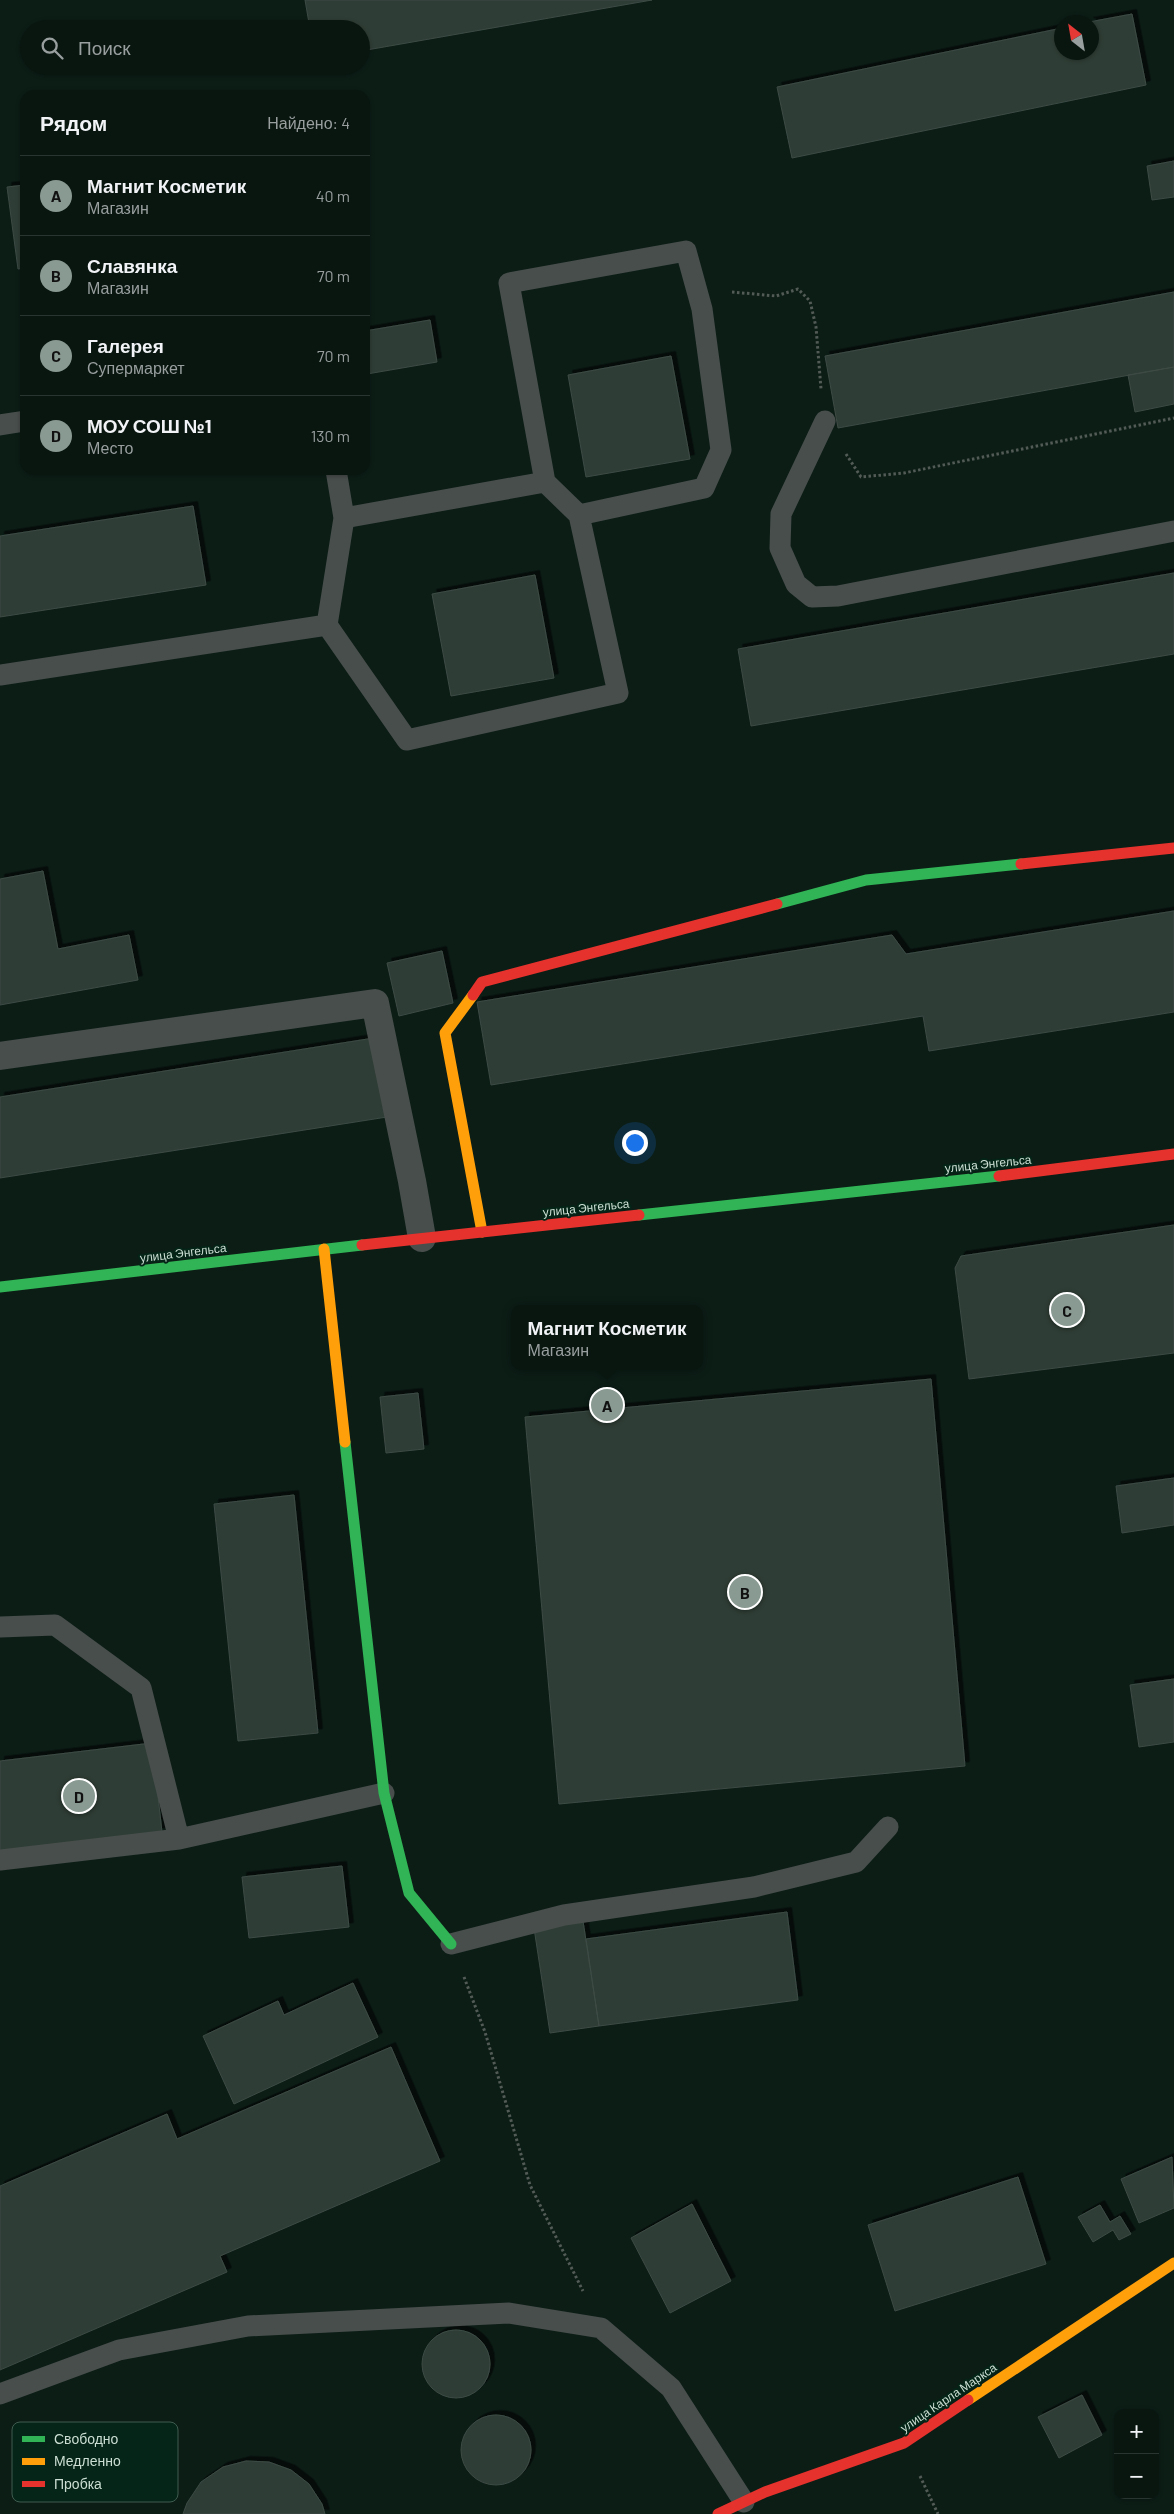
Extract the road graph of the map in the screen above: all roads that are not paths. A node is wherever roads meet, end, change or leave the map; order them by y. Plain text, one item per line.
1 (825, 421) road end
2 (20, 422) edge
3 (0, 425) edge
4 (337, 475) edge
5 (545, 482) junction
6 (579, 515) junction
7 (344, 518) junction
8 (1174, 531) edge
9 (327, 625) junction
10 (0, 674) edge
11 (1174, 848) edge
12 (0, 1056) edge
13 (1174, 1154) edge
14 (482, 1232) junction
15 (422, 1238) junction
16 (324, 1249) junction
17 (0, 1287) edge
18 (0, 1627) edge
19 (384, 1793) junction
20 (888, 1828) dead end
21 (179, 1839) junction
22 (0, 1860) edge
23 (451, 1944) joint
24 (1174, 2263) edge
25 (0, 2394) edge
26 (765, 2492) joint
27 (746, 2508) edge
28 (718, 2514) edge

1 - 8 lane
2 - 3 lane
4 - 7 lane
5 - 6 lane
5 - 6 lane
5 - 7 lane
6 - 9 lane
7 - 9 lane
9 - 10 lane
11 - 14 street
12 - 15 street
13 - 14 street, улица Энгельса
14 - 15 street, улица Энгельса
15 - 16 street, улица Энгельса
16 - 17 street, улица Энгельса
16 - 19 street
18 - 21 lane
19 - 21 lane
19 - 23 street
20 - 23 lane
21 - 22 lane
24 - 26 street, улица Карла Маркса
25 - 27 lane
26 - 27 lane
27 - 28 street

